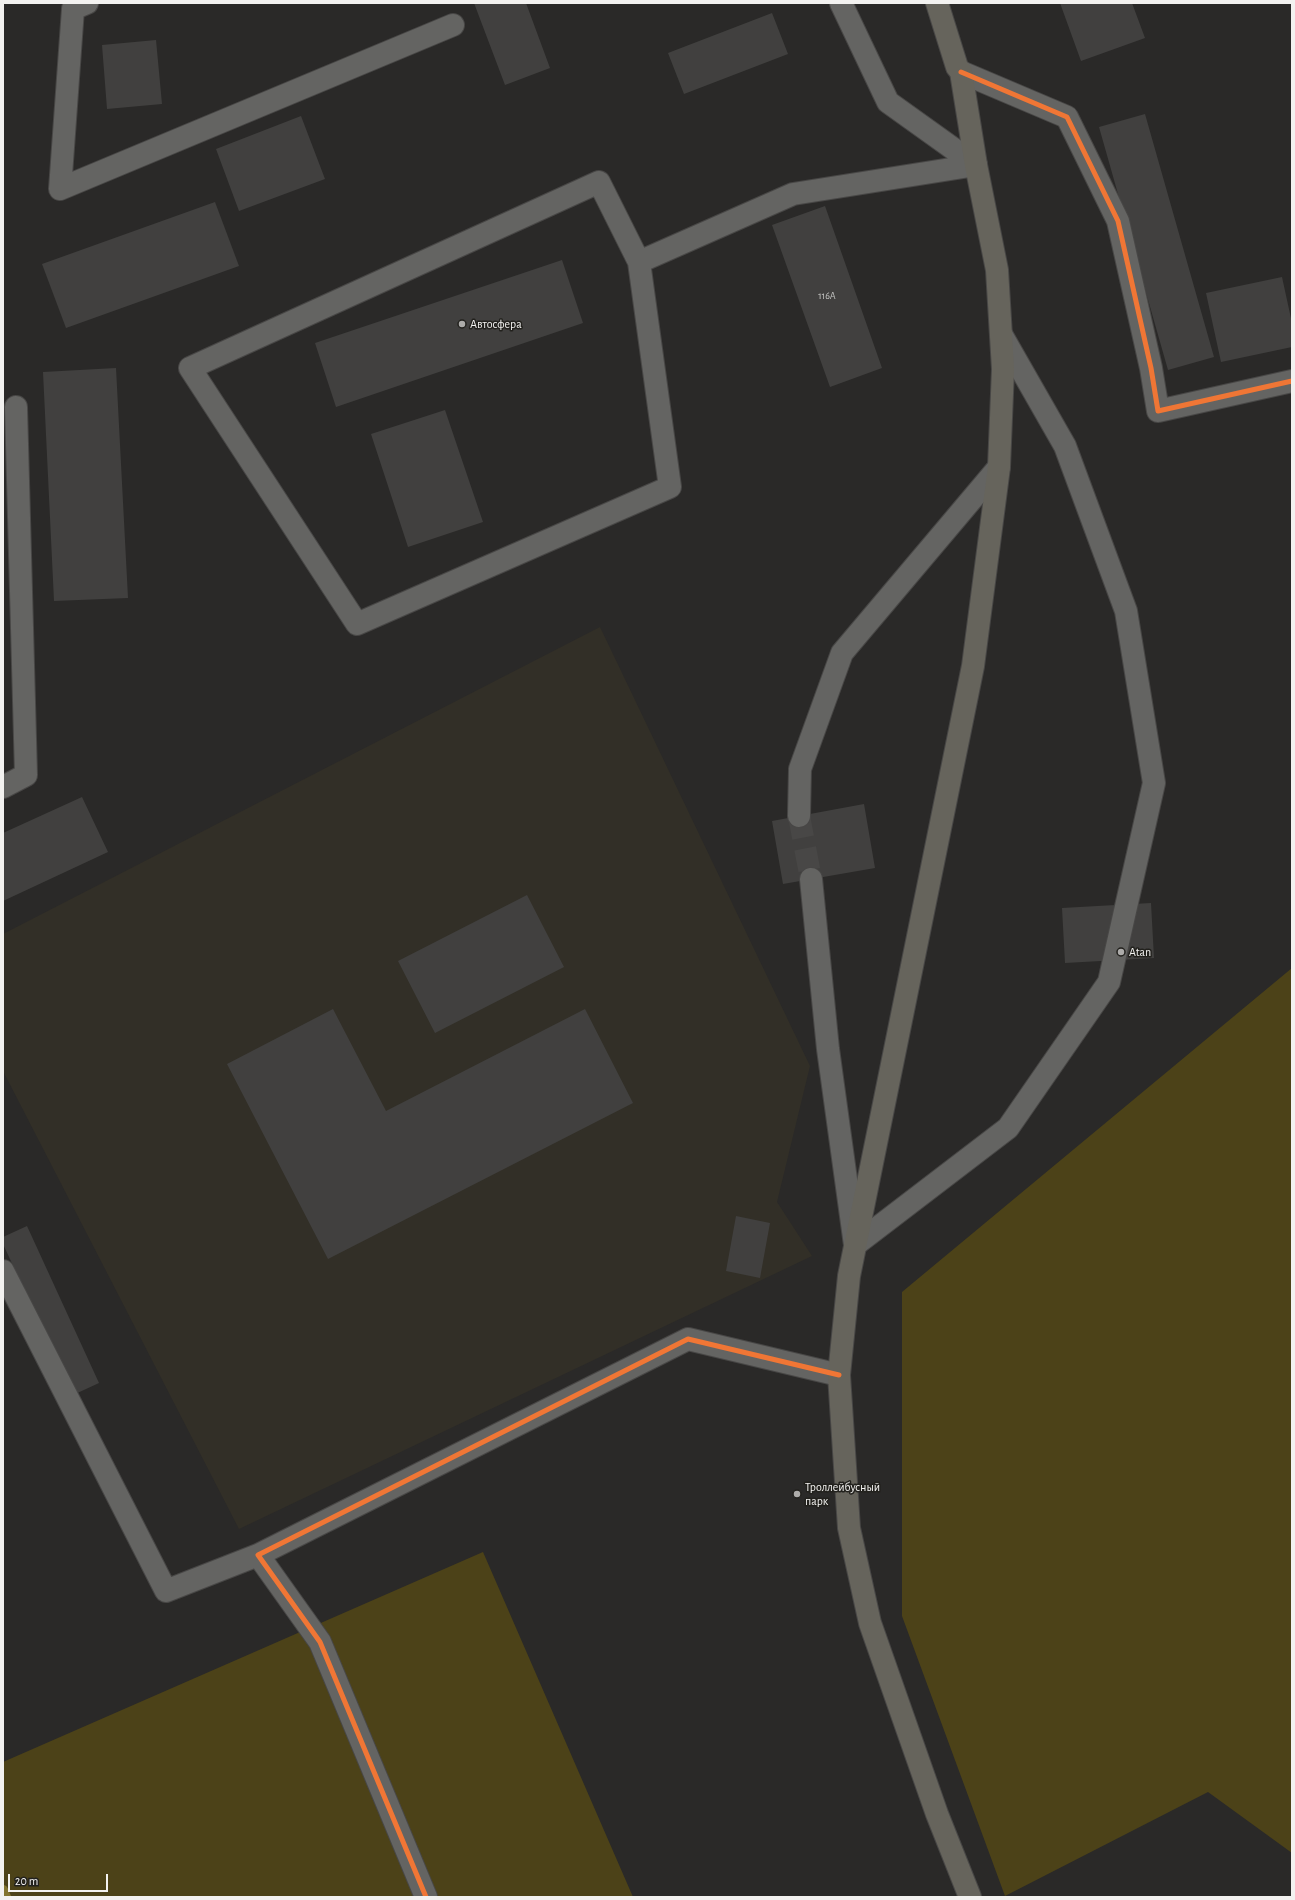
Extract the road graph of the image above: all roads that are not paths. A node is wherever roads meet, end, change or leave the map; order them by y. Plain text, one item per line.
1 (86, 3) edge
2 (841, 3) edge
3 (937, 3) edge
4 (452, 26) dead end
5 (961, 72) junction
6 (976, 165) junction
7 (639, 262) junction
8 (1000, 334) junction
9 (1292, 381) edge
10 (16, 407) dead end
11 (999, 466) junction
12 (3, 786) edge
13 (799, 816) tunnel mouth
14 (811, 879) tunnel mouth
15 (855, 1245) junction
16 (3, 1271) edge
17 (840, 1375) junction
18 (258, 1555) junction
19 (426, 1897) edge
20 (970, 1897) edge

1 - 4 street
2 - 6 street
3 - 5 highway
5 - 6 highway
5 - 9 street
6 - 7 street
6 - 8 highway
7 - 7 street
8 - 11 highway
8 - 15 street
10 - 12 street
11 - 13 street
11 - 15 highway
14 - 15 street
15 - 17 highway
16 - 18 street
17 - 18 street
17 - 20 highway
18 - 19 street

